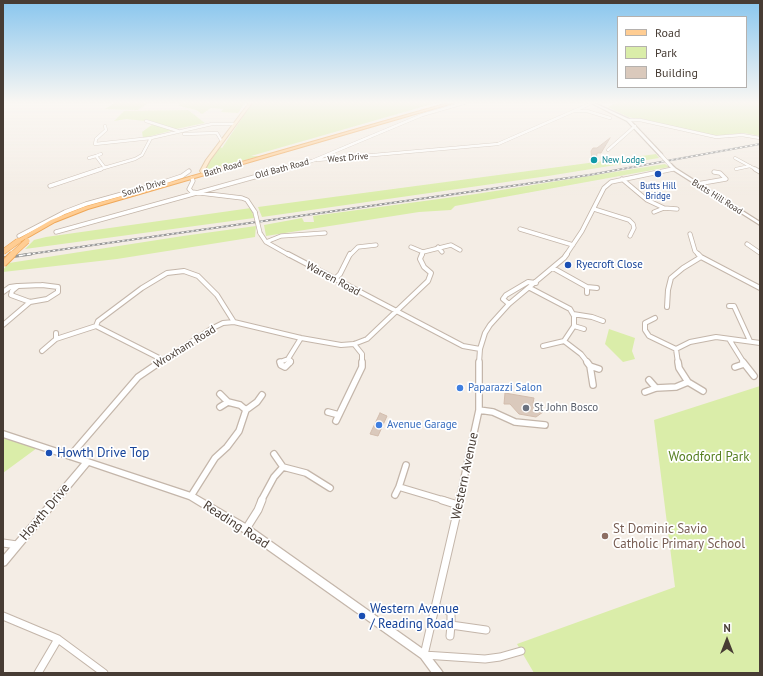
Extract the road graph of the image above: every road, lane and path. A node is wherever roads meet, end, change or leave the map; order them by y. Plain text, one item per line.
1 (101, 135) edge
2 (164, 135) edge
3 (218, 135) edge
4 (226, 135) edge
5 (346, 135) edge
6 (374, 135) edge
7 (523, 135) edge
8 (625, 135) edge
9 (642, 135) edge
10 (705, 135) edge
11 (759, 137) edge
12 (151, 138) junction
13 (222, 140) junction
14 (608, 150) dead end
15 (101, 154) dead end
16 (96, 156) junction
17 (89, 158) dead end
18 (735, 158) dead end
19 (312, 161) junction
20 (750, 166) junction
21 (105, 168) junction
22 (674, 169) junction
23 (736, 169) dead end
24 (726, 170) dead end
25 (189, 171) dead end
26 (714, 172) dead end
27 (760, 172) edge
28 (720, 173) junction
29 (204, 174) junction
30 (192, 178) junction
31 (622, 180) junction
32 (697, 184) junction
33 (50, 186) dead end
34 (189, 189) junction
35 (208, 189) junction
36 (194, 192) junction
37 (206, 194) junction
38 (178, 197) junction
39 (98, 202) junction
40 (664, 208) junction
41 (594, 209) junction
42 (677, 210) dead end
43 (654, 212) dead end
44 (68, 215) junction
45 (760, 224) edge
46 (520, 229) dead end
47 (628, 231) dead end
48 (56, 232) dead end
49 (325, 233) dead end
50 (690, 234) dead end
51 (18, 239) junction
52 (266, 242) junction
53 (747, 244) dead end
54 (376, 245) dead end
55 (573, 245) junction
56 (411, 247) dead end
57 (438, 247) junction
58 (460, 250) dead end
59 (3, 252) edge
60 (423, 252) junction
61 (442, 252) dead end
62 (760, 253) edge
63 (701, 257) junction
64 (3, 264) edge
65 (553, 268) junction
66 (334, 280) junction
67 (536, 283) junction
68 (18, 286) junction
69 (588, 287) junction
70 (530, 288) junction
71 (597, 288) dead end
72 (760, 288) edge
73 (3, 292) edge
74 (587, 293) dead end
75 (30, 302) junction
76 (509, 304) junction
77 (667, 307) dead end
78 (739, 307) dead end
79 (396, 312) junction
80 (573, 314) junction
81 (655, 318) dead end
82 (603, 321) dead end
83 (234, 322) junction
84 (3, 325) edge
85 (96, 326) junction
86 (574, 326) junction
87 (584, 329) dead end
88 (56, 333) dead end
89 (301, 338) junction
90 (728, 339) junction
91 (56, 340) junction
92 (564, 341) junction
93 (750, 342) junction
94 (760, 343) edge
95 (354, 344) junction
96 (544, 346) dead end
97 (480, 349) junction
98 (676, 349) junction
99 (42, 351) dead end
100 (288, 359) dead end
101 (163, 360) junction
102 (744, 364) junction
103 (590, 366) junction
104 (735, 367) dead end
105 (599, 369) dead end
106 (754, 376) dead end
107 (649, 380) dead end
108 (688, 382) junction
109 (593, 385) dead end
110 (656, 388) junction
111 (703, 391) dead end
112 (645, 392) dead end
113 (220, 394) dead end
114 (262, 395) dead end
115 (228, 402) junction
116 (220, 407) dead end
117 (246, 410) junction
118 (479, 410) junction
119 (328, 412) dead end
120 (339, 415) junction
121 (336, 421) dead end
122 (545, 425) dead end
123 (3, 434) edge
124 (274, 454) dead end
125 (70, 456) junction
126 (87, 462) junction
127 (406, 465) dead end
128 (283, 467) junction
129 (399, 487) junction
130 (330, 488) dead end
131 (395, 495) dead end
132 (191, 496) junction
133 (458, 505) junction
134 (246, 529) junction
135 (3, 543) edge
136 (16, 545) junction
137 (3, 562) edge
138 (436, 607) junction
139 (3, 616) edge
140 (451, 625) junction
141 (486, 630) dead end
142 (450, 636) dead end
143 (58, 639) junction
144 (521, 651) dead end
145 (424, 655) junction
146 (38, 673) edge
147 (104, 673) edge
148 (438, 673) edge

1 - 12 street
2 - 12 street
3 - 13 street
4 - 13 main road
5 - 29 main road, Bath Road
6 - 19 street, Old Bath Road
7 - 19 street, West Drive
8 - 14 street
9 - 22 street, Butts Hill Road, bridge
10 - 11 street
12 - 21 street
13 - 29 main road
15 - 16 street
16 - 17 street
16 - 21 street
18 - 20 street
19 - 35 street, Old Bath Road
20 - 23 street
20 - 27 street
21 - 33 street
22 - 31 street, Western Avenue
22 - 32 street, Butts Hill Road
24 - 28 street
25 - 39 street, South Drive
26 - 28 street
28 - 32 street
29 - 30 main road, Bath Road
30 - 34 street
30 - 39 main road, Bath Road
31 - 40 street
31 - 41 street, Western Avenue
32 - 45 street, Butts Hill Road
34 - 36 street, Warren Road
34 - 38 street, Old Bath Road
35 - 36 street, Old Bath Road
35 - 37 street
36 - 37 street, Warren Road
36 - 38 street, Old Bath Road
37 - 52 street, Warren Road, bridge
38 - 48 street, Old Bath Road
39 - 44 main road, Bath Road
39 - 51 street, South Drive
40 - 42 street
40 - 43 street
41 - 47 street
41 - 55 street, Western Avenue
44 - 51 main road, Bath Road
44 - 64 main road, bridge
46 - 55 street
49 - 52 street
50 - 63 street
51 - 59 main road, Bath Road, bridge
52 - 66 street, Warren Road
53 - 62 street
54 - 66 street
55 - 65 street, Western Avenue
56 - 60 street
57 - 58 street
57 - 60 street
57 - 61 street
60 - 79 street, Wroxham Road
63 - 72 street
63 - 77 street
65 - 67 street, Western Avenue
65 - 69 street
66 - 79 street, Warren Road
67 - 70 street, Western Avenue
67 - 76 street, Western Avenue
68 - 73 street
68 - 75 street
68 - 75 street
69 - 71 street
69 - 74 street
70 - 76 street, Western Avenue
70 - 80 street
75 - 84 street
76 - 97 street, Western Avenue
78 - 93 street
79 - 95 street, Wroxham Road
79 - 97 street, Warren Road
80 - 82 street
80 - 86 street
81 - 98 street
83 - 85 street
83 - 89 street, Wroxham Road
83 - 101 street, Wroxham Road
85 - 91 street
85 - 101 street
86 - 87 street
86 - 92 street
88 - 91 street
89 - 95 street, Wroxham Road
89 - 100 street
90 - 93 street
90 - 98 street
90 - 102 street
91 - 99 street
92 - 96 street
92 - 103 street
93 - 94 street
95 - 120 street
97 - 118 street, Western Avenue
98 - 108 street
101 - 125 street, Wroxham Road
102 - 104 street
102 - 106 street
103 - 105 street
103 - 109 street
107 - 110 street
108 - 110 street
108 - 111 street
110 - 112 street
113 - 115 street
114 - 117 street
115 - 116 street
115 - 117 street
117 - 132 street
118 - 122 street
118 - 133 street, Western Avenue
119 - 120 street
120 - 121 street
123 - 125 street, Reading Road
124 - 128 street
125 - 126 street, Reading Road
126 - 132 street, Reading Road
126 - 136 street, Howth Drive
127 - 129 street
128 - 130 street
128 - 134 street
129 - 131 street
129 - 133 street
132 - 134 street, Reading Road
133 - 138 street, Western Avenue
134 - 145 street, Reading Road
135 - 136 street
136 - 137 street, Howth Drive
138 - 140 street
138 - 145 street, Western Avenue
139 - 143 street
140 - 141 street
140 - 142 street
143 - 146 street
143 - 147 street
144 - 145 street
145 - 148 street, Reading Road

